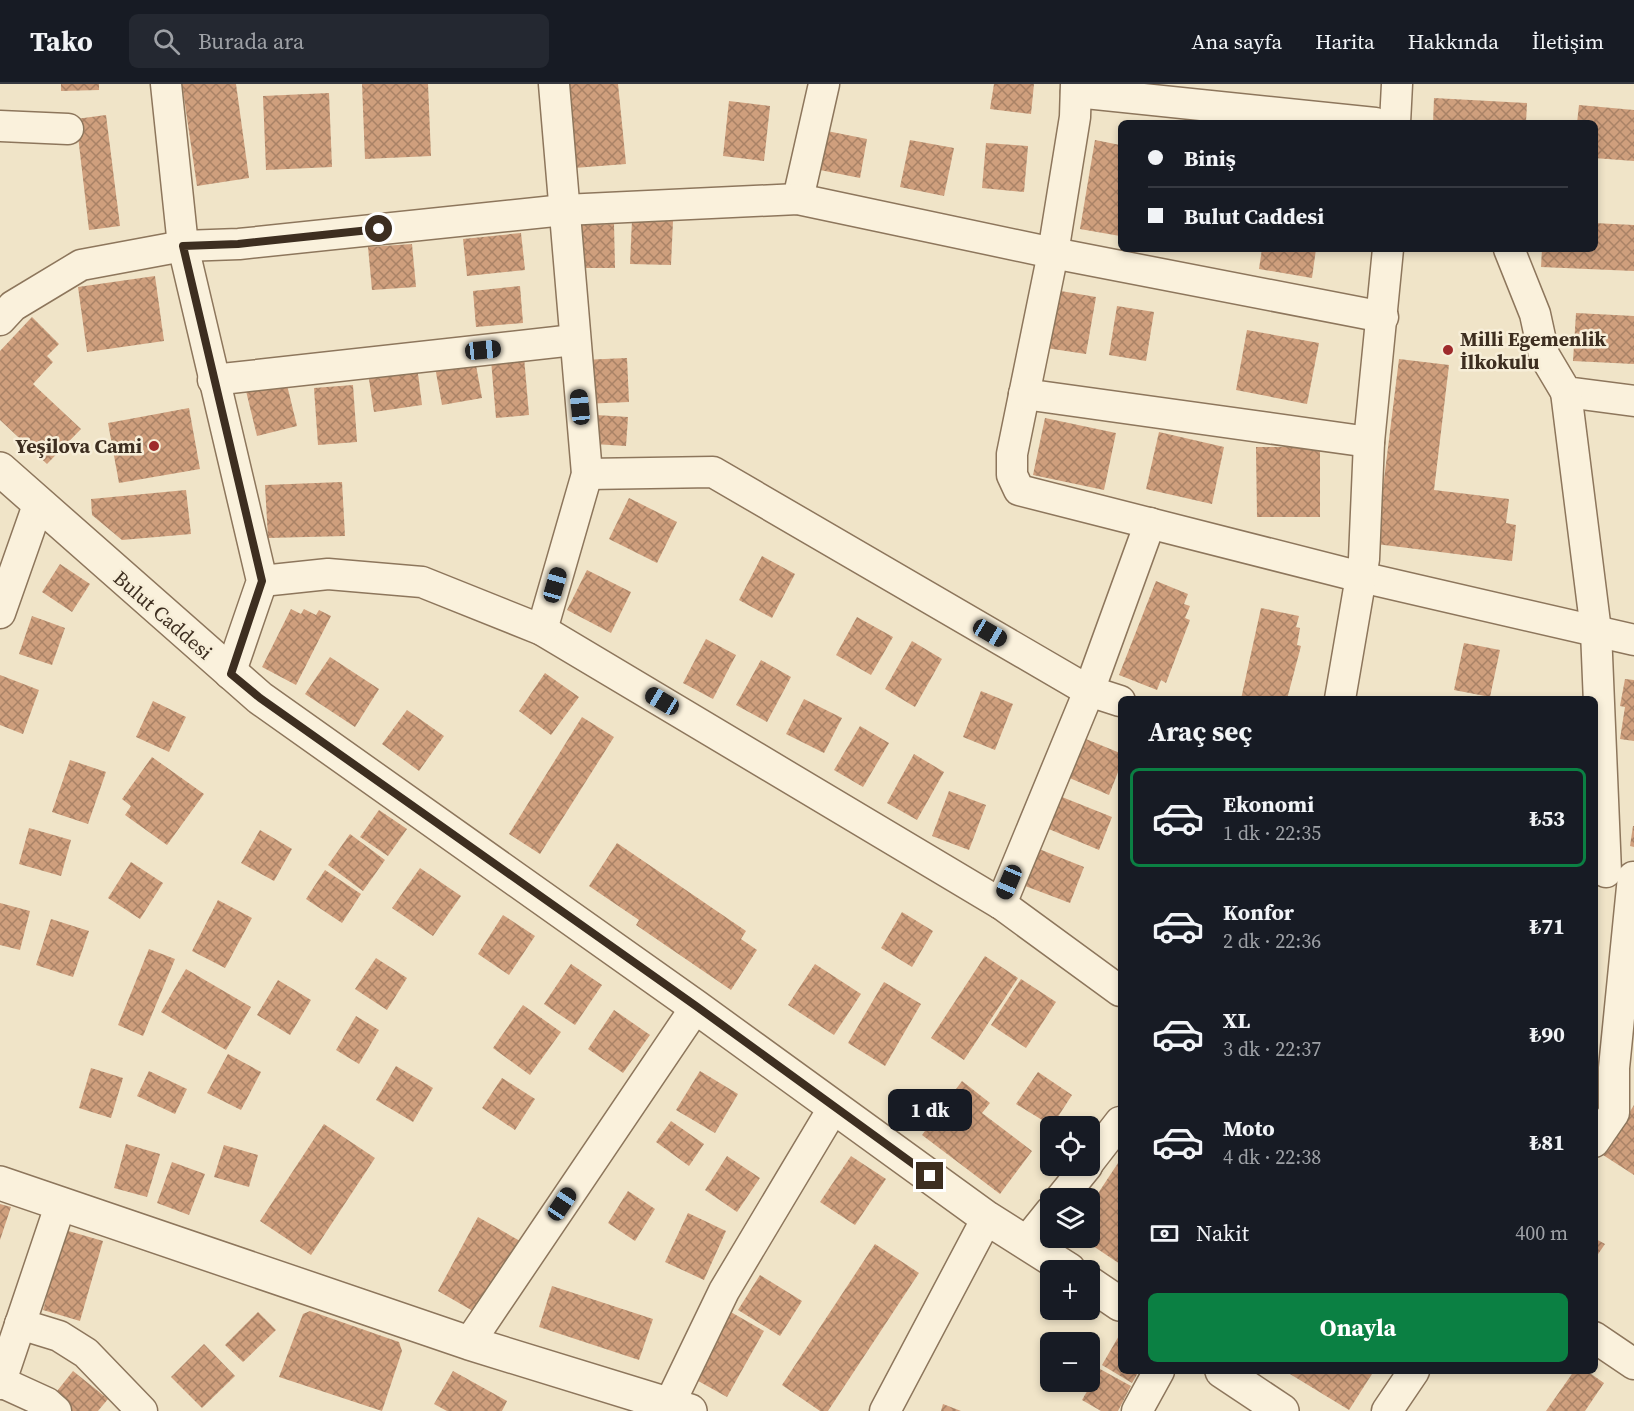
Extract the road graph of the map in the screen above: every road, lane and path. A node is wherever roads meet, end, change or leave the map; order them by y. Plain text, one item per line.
1 (166, 84) edge
2 (554, 84) edge
3 (824, 84) edge
4 (1397, 84) edge
5 (1076, 88) edge
6 (1349, 120) edge
7 (1395, 120) edge
8 (0, 126) edge
9 (68, 129) dead end
10 (798, 199) junction
11 (564, 210) junction
12 (183, 246) junction
13 (1053, 252) junction
14 (1388, 252) edge
15 (1510, 252) edge
16 (1383, 317) junction
17 (0, 320) edge
18 (574, 340) junction
19 (213, 380) junction
20 (1566, 392) junction
21 (1024, 394) junction
22 (1634, 401) edge
23 (1369, 442) junction
24 (0, 469) edge
25 (587, 474) junction
26 (38, 505) junction
27 (1150, 524) junction
28 (1360, 577) junction
29 (262, 581) junction
30 (0, 613) edge
31 (542, 630) junction
32 (1596, 631) junction
33 (1634, 640) edge
34 (231, 674) junction
35 (1089, 691) junction
36 (1340, 696) edge
37 (1118, 700) edge
38 (1617, 874) edge
39 (1000, 904) junction
40 (1118, 990) edge
41 (696, 1006) junction
42 (1614, 1068) edge
43 (834, 1107) junction
44 (1118, 1125) edge
45 (1598, 1136) edge
46 (1100, 1148) edge
47 (1078, 1176) edge
48 (0, 1183) edge
49 (1068, 1188) edge
50 (61, 1203) junction
51 (987, 1218) junction
52 (1040, 1224) edge
53 (1026, 1242) junction
54 (1054, 1260) edge
55 (1100, 1290) edge
56 (1118, 1303) edge
57 (20, 1324) junction
58 (1598, 1340) edge
59 (469, 1342) junction
60 (1634, 1364) edge
61 (1157, 1374) edge
62 (1226, 1374) edge
63 (1412, 1374) edge
64 (0, 1383) edge
65 (680, 1408) edge
66 (56, 1411) edge
67 (142, 1411) edge
68 (885, 1411) edge
69 (1137, 1411) edge
70 (1282, 1411) edge
71 (1387, 1411) edge

1 - 12 street
2 - 11 street
3 - 10 street
4 - 7 street
5 - 6 street
5 - 13 street
8 - 9 street
10 - 11 street
10 - 13 street
11 - 12 street
11 - 18 street
12 - 17 street
12 - 19 street
13 - 16 street
13 - 21 street
14 - 16 street
15 - 20 street
16 - 23 street
18 - 19 street
18 - 25 street
19 - 29 street
20 - 22 street
20 - 32 street
21 - 23 street
21 - 27 street
23 - 28 street
24 - 26 street, Bulut Caddesi
25 - 31 street
25 - 35 street
26 - 30 street
26 - 34 street, Bulut Caddesi
27 - 28 street
27 - 35 street
28 - 32 street
28 - 36 street
29 - 31 street
29 - 34 street
31 - 39 street
32 - 33 street
32 - 38 street
34 - 41 street, Bulut Caddesi
35 - 37 street
35 - 39 street
38 - 42 street
39 - 40 street
41 - 43 street, Bulut Caddesi
41 - 59 street
42 - 45 street
43 - 51 street, Bulut Caddesi
43 - 65 street
44 - 46 street
47 - 49 street
48 - 50 street
50 - 57 street
50 - 59 street
51 - 53 street, Bulut Caddesi
51 - 68 street
52 - 53 street
53 - 54 street, Bulut Caddesi
55 - 56 street
57 - 64 street
57 - 67 street
58 - 60 street
59 - 65 street
61 - 69 street
62 - 70 street
63 - 71 street
64 - 66 street

